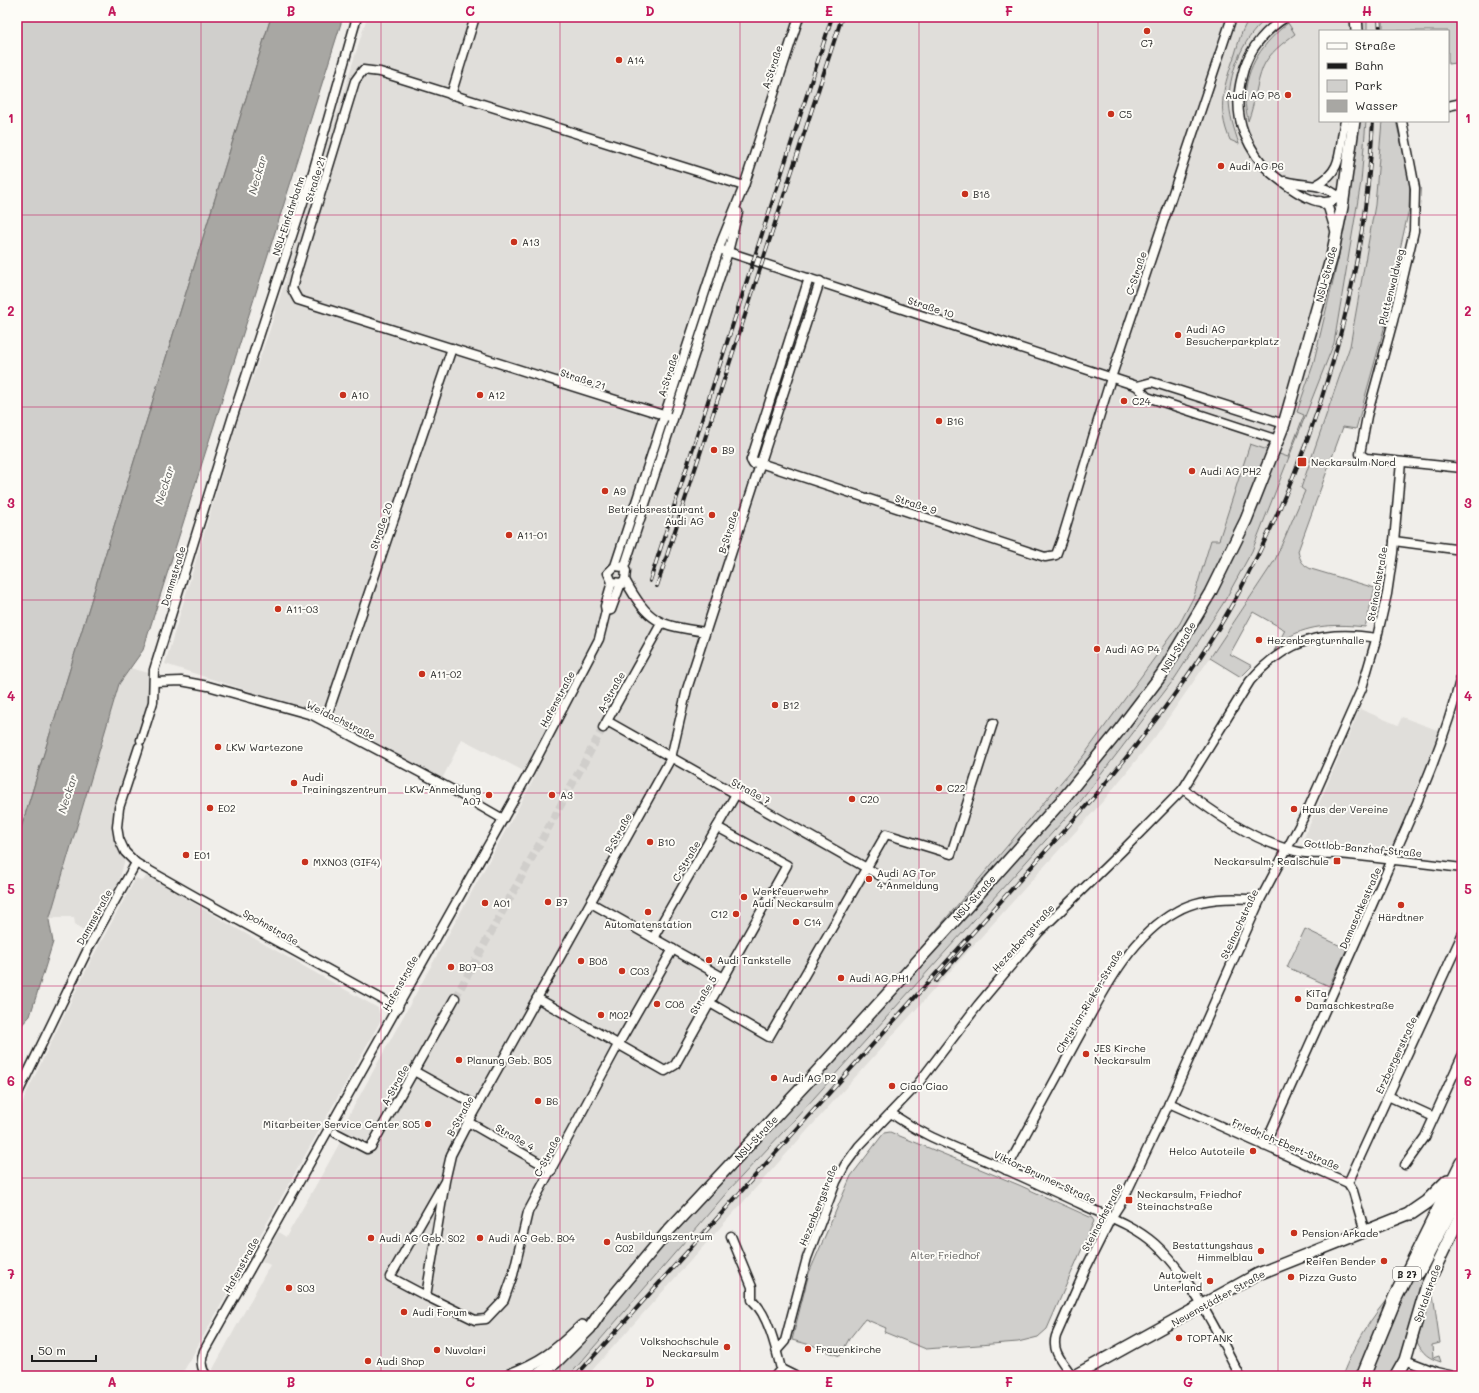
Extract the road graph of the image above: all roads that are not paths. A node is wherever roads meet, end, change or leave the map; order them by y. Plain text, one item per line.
1 (357, 17) edge
2 (475, 17) edge
3 (799, 17) edge
4 (1232, 17) edge
5 (1286, 17) edge
6 (1356, 17) edge
7 (1357, 30) edge
8 (451, 95) junction
9 (1462, 103) edge
10 (1449, 106) edge
11 (1345, 122) edge
12 (1354, 122) edge
13 (1402, 122) edge
14 (1282, 180) junction
15 (1316, 185) junction
16 (743, 189) junction
17 (1319, 201) junction
18 (1341, 202) junction
19 (1336, 237) junction
20 (719, 249) junction
21 (728, 252) junction
22 (809, 278) junction
23 (820, 281) junction
24 (452, 348) junction
25 (1112, 378) junction
26 (1137, 386) junction
27 (669, 417) junction
28 (232, 419) joint
29 (1284, 424) junction
30 (1278, 440) junction
31 (751, 460) junction
32 (1401, 462) junction
33 (761, 463) junction
34 (1462, 468) edge
35 (757, 474) junction
36 (1063, 536) joint
37 (1394, 541) junction
38 (1462, 550) edge
39 (619, 566) junction
40 (623, 581) junction
41 (612, 582) junction
42 (606, 611) junction
43 (604, 619) joint
44 (661, 624) junction
45 (706, 632) junction
46 (1377, 638) junction
47 (1462, 673) edge
48 (155, 682) junction
49 (329, 710) dead end
50 (992, 723) dead end
51 (605, 724) joint
52 (672, 758) junction
53 (1183, 789) junction
54 (736, 794) junction
55 (503, 819) junction
56 (717, 827) junction
57 (1288, 849) junction
58 (1392, 860) junction
59 (136, 863) junction
60 (866, 868) junction
61 (1462, 868) edge
62 (886, 879) dead end
63 (1260, 900) junction
64 (591, 903) junction
65 (1462, 935) edge
66 (653, 938) junction
67 (673, 949) junction
68 (724, 978) junction
69 (455, 998) tunnel mouth
70 (537, 998) junction
71 (710, 1003) junction
72 (398, 1008) junction
73 (618, 1046) junction
74 (1462, 1056) edge
75 (414, 1071) junction
76 (17, 1095) edge
77 (1388, 1096) junction
78 (1169, 1104) junction
79 (477, 1106) junction
80 (891, 1113) junction
81 (1434, 1116) junction
82 (468, 1122) junction
83 (336, 1132) dead end
84 (1264, 1146) junction
85 (1406, 1165) dead end
86 (1460, 1166) edge
87 (552, 1170) junction
88 (1006, 1170) junction
89 (445, 1181) junction
90 (1348, 1183) junction
91 (1462, 1187) edge
92 (1462, 1212) edge
93 (1411, 1213) joint
94 (1111, 1218) junction
95 (1364, 1232) junction
96 (731, 1236) dead end
97 (426, 1296) junction
98 (1201, 1307) junction
99 (602, 1310) junction
100 (1377, 1343) junction
101 (777, 1350) junction
102 (1405, 1360) junction
103 (781, 1369) junction
104 (207, 1376) edge
105 (507, 1376) edge
106 (536, 1376) edge
107 (775, 1376) edge
108 (795, 1376) edge
109 (1073, 1376) edge
110 (1240, 1376) edge
111 (1363, 1376) edge
112 (1396, 1376) edge
113 (1454, 1376) edge

1 - 28 street, NSU-Einfahrbahn
2 - 8 street
3 - 16 street, A-Straße
4 - 25 street, C-Straße
5 - 14 street
6 - 7 main road
8 - 16 street, Straße 21
8 - 24 street, Straße 21
9 - 10 street
11 - 15 street
12 - 18 main road, NSU-Straße
13 - 32 street, Plattenwaldweg
14 - 15 street
14 - 17 street
15 - 18 street
16 - 20 street, A-Straße
16 - 21 street, A-Straße
17 - 18 street
17 - 19 street
18 - 19 main road, NSU-Straße
19 - 29 main road, NSU-Straße
20 - 21 street, Straße 10
20 - 27 street, A-Straße
21 - 22 street, Straße 10
21 - 27 street, A-Straße
22 - 23 street, Straße 10
22 - 31 street
23 - 25 street, Straße 10
23 - 33 street, B-Straße
24 - 27 street, Straße 21
24 - 49 street, Straße 20
25 - 26 street, Straße 10
25 - 36 street, C-Straße
26 - 29 street
26 - 30 street
27 - 39 street, A-Straße
28 - 48 street, Dammstraße
29 - 30 main road, NSU-Straße
30 - 99 main road, NSU-Straße
31 - 33 street, Straße 9
31 - 35 street
32 - 34 street
32 - 37 street, Steinachstraße
33 - 35 street, B-Straße
33 - 36 street, Straße 9
35 - 45 street, B-Straße
37 - 38 street
37 - 46 street, Steinachstraße
39 - 40 street, A-Straße
39 - 41 street, A-Straße
40 - 41 street
40 - 42 street, A-Straße
40 - 44 street
41 - 42 street, A-Straße
42 - 43 street, A-Straße
43 - 55 street, Hafenstraße
44 - 45 street
44 - 51 street, A-Straße
45 - 52 street, B-Straße
46 - 53 street, Hezenbergstraße
46 - 57 street, Steinachstraße
47 - 58 street, Damaschkestraße
48 - 55 street, Weidachstraße
48 - 59 street, Dammstraße
50 - 60 street
51 - 52 street, Straße 7
52 - 54 street, Straße 7
52 - 64 street, B-Straße
53 - 57 street, Gottlob-Banzhaf-Straße
53 - 80 street, Hezenbergstraße
54 - 56 street, C-Straße
54 - 60 street, Straße 7
55 - 72 street, Hafenstraße
56 - 66 street, C-Straße
56 - 68 street, Straße 5
57 - 58 street, Gottlob-Banzhaf-Straße
57 - 63 street, Steinachstraße
58 - 61 street, Gottlob-Banzhaf-Straße
58 - 84 street, Damaschkestraße
59 - 72 street, Spohnstraße
59 - 76 street, Dammstraße
60 - 62 street, Straße 7
60 - 71 street
63 - 78 street, Steinachstraße
63 - 88 street, Christian-Rieker-Straße
64 - 66 street
64 - 70 street, B-Straße
65 - 77 street, Erzbergerstraße
66 - 67 street
67 - 68 street
67 - 73 street, C-Straße
68 - 71 street, Straße 5
69 - 75 street, A-Straße
70 - 73 street, Straße 5
70 - 79 street, B-Straße
71 - 73 street, Straße 5
72 - 104 street, Hafenstraße
73 - 87 street, C-Straße
74 - 81 street
75 - 79 street
75 - 83 street, A-Straße
77 - 81 street
77 - 90 street, Erzbergerstraße
78 - 84 street, Friedrich-Ebert-Straße
78 - 94 street, Steinachstraße
79 - 82 street, B-Straße
80 - 88 street, Viktor-Brunner-Straße
80 - 101 street, Hezenbergstraße
81 - 85 street
82 - 87 street, Straße 4
82 - 89 street, B-Straße
84 - 90 street, Friedrich-Ebert-Straße
86 - 93 highway
86 - 100 highway, B 27
87 - 97 street, C-Straße
88 - 94 street, Viktor-Brunner-Straße
89 - 97 street, B-Straße
89 - 97 street, B-Straße
90 - 95 street
91 - 100 highway, B 27
92 - 102 main road, Spitalstraße
93 - 95 main road, Neuenstädter Straße
94 - 98 street, Viktor-Brunner-Straße
94 - 109 street, Steinachstraße
95 - 98 main road, Neuenstädter Straße
96 - 101 street
98 - 109 main road, Neuenstädter Straße
98 - 110 street, Viktor-Brunner-Straße
99 - 105 main road, NSU-Straße
99 - 106 main road, NSU-Straße
100 - 111 highway, B 27
101 - 103 street
102 - 112 main road, Spitalstraße
102 - 113 street
103 - 107 street
103 - 108 street

